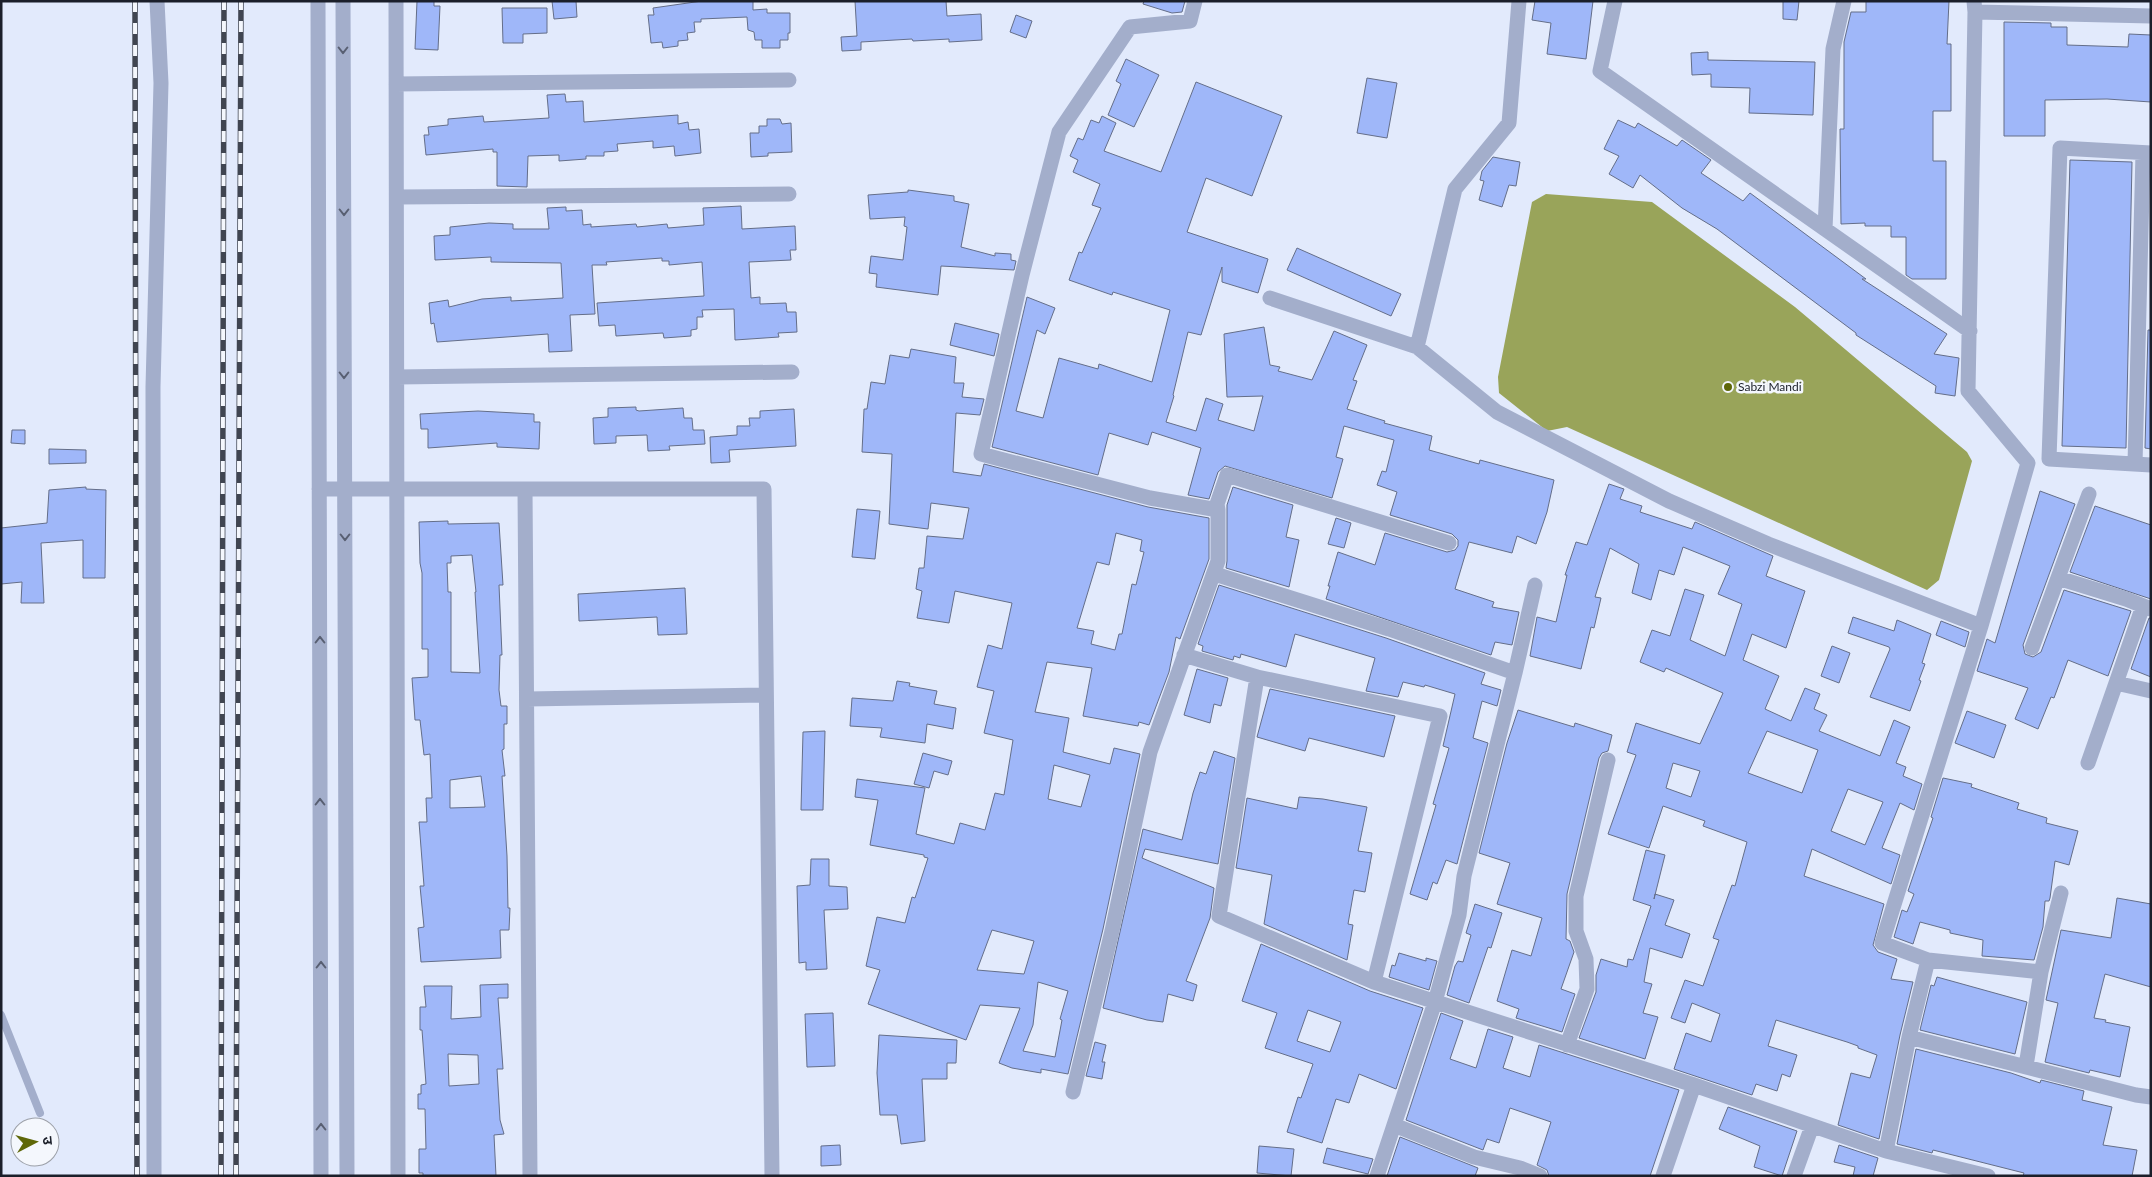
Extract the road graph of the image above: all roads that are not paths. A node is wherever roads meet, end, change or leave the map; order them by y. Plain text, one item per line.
1 (156, 1) edge
2 (318, 1) edge
3 (343, 1) edge
4 (396, 1) edge
5 (1195, 1) edge
6 (1519, 1) edge
7 (1615, 1) edge
8 (1844, 1) edge
9 (1975, 7) edge
10 (2141, 11) edge
11 (788, 80) dead end
12 (396, 84) junction
13 (2147, 153) edge
14 (789, 194) dead end
15 (397, 197) junction
16 (1825, 229) junction
17 (1270, 298) dead end
18 (1970, 331) junction
19 (1417, 347) junction
20 (792, 372) dead end
21 (397, 376) junction
22 (2135, 464) junction
23 (2151, 465) edge
24 (319, 489) junction
25 (345, 489) junction
26 (397, 489) junction
27 (525, 489) junction
28 (2089, 494) dead end
29 (1218, 510) junction
30 (1449, 543) dead end
31 (1212, 576) junction
32 (2058, 578) junction
33 (1535, 585) dead end
34 (2147, 608) edge
35 (1981, 626) junction
36 (2032, 648) dead end
37 (1184, 655) junction
38 (1515, 673) junction
39 (1257, 677) junction
40 (2116, 683) junction
41 (2151, 691) edge
42 (766, 695) junction
43 (527, 699) junction
44 (1608, 760) dead end
45 (2088, 762) dead end
46 (2061, 893) dead end
47 (1928, 960) junction
48 (2041, 972) junction
49 (1374, 982) junction
50 (1435, 1002) junction
51 (1, 1016) edge
52 (1909, 1036) junction
53 (1567, 1045) junction
54 (2026, 1066) junction
55 (1694, 1085) junction
56 (1072, 1092) dead end
57 (2151, 1097) edge
58 (40, 1113) dead end
59 (1394, 1125) junction
60 (1812, 1126) junction
61 (1886, 1151) junction
62 (154, 1176) edge
63 (321, 1176) edge
64 (347, 1176) edge
65 (398, 1176) edge
66 (530, 1176) edge
67 (772, 1176) edge
68 (1376, 1176) edge
69 (1540, 1176) edge
70 (1663, 1176) edge
71 (1794, 1176) edge
72 (1988, 1176) edge

1 - 62 street
2 - 24 street
3 -> 25 street
4 - 12 street
5 - 29 street
6 - 19 street
7 - 16 street
8 - 16 street
9 - 10 street
9 - 18 street
11 - 12 street
12 - 15 street
13 - 22 street
13 - 22 street
14 - 15 street
15 - 21 street
16 - 18 street
17 - 19 street
18 - 35 street
19 - 35 street
20 - 21 street
21 - 26 street
22 - 23 street
24 - 25 street
63 -> 24 street
25 - 26 street
25 -> 64 street
26 - 27 street
26 - 65 street
27 - 42 street
27 - 43 street
28 - 32 street
29 - 30 street
29 - 31 street
31 - 37 street
31 - 38 street
32 - 34 street
32 - 36 street
33 - 38 street
34 - 40 street
35 - 47 street
37 - 39 street
37 - 56 street
38 - 50 street
39 - 49 street
39 - 49 street
40 - 41 street
40 - 45 street
42 - 43 street
42 - 67 street
43 - 66 street
44 - 53 street
46 - 48 street
47 - 48 street
47 - 52 street
48 - 54 street
49 - 50 street
50 - 53 street
50 - 59 street
51 - 58 lane
52 - 54 street
52 - 61 street
53 - 55 street
54 - 57 street
55 - 60 street
55 - 70 street
59 - 68 street
59 - 69 street
60 - 61 street
60 - 71 street
61 - 72 street

